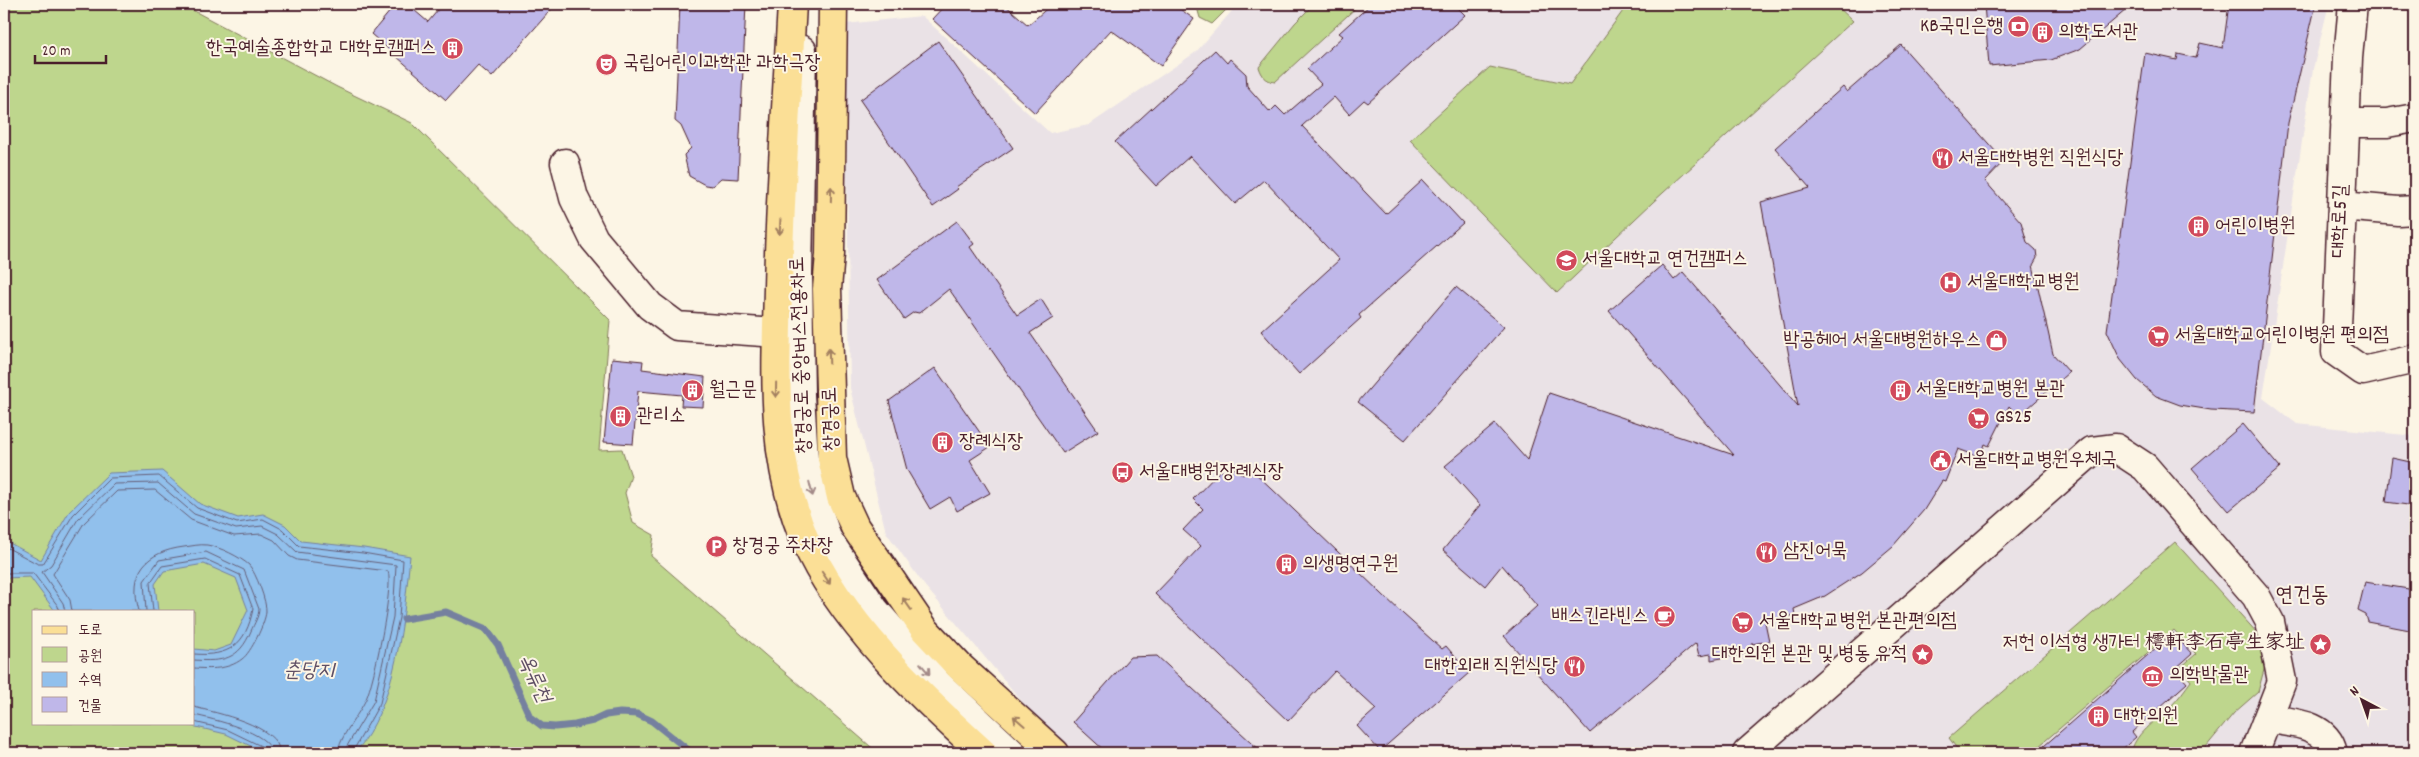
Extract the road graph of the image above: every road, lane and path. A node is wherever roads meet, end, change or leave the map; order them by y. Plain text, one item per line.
1 (792, 4) edge
2 (802, 4) edge
3 (834, 4) edge
4 (2352, 4) edge
5 (2415, 118) edge
6 (2345, 122) junction
7 (565, 163) dead end
8 (2342, 206) junction
9 (2415, 210) edge
10 (777, 333) junction
11 (2415, 359) edge
12 (2268, 719) junction
13 (983, 753) edge
14 (1012, 753) edge
15 (1055, 753) edge
16 (1747, 753) edge
17 (2254, 753) edge
18 (2333, 753) edge

1 -> 10 main road
2 -> 14 lane, 창경궁로 중앙버스전용차로
15 -> 3 main road, 창경궁로
4 - 6 lane, 대학로5길
5 - 6 lane
6 - 8 lane, 대학로5길
7 - 10 lane
8 - 9 lane
8 - 11 lane, 대학로5길
10 -> 13 main road
12 - 16 lane
12 - 17 lane
12 - 18 lane

